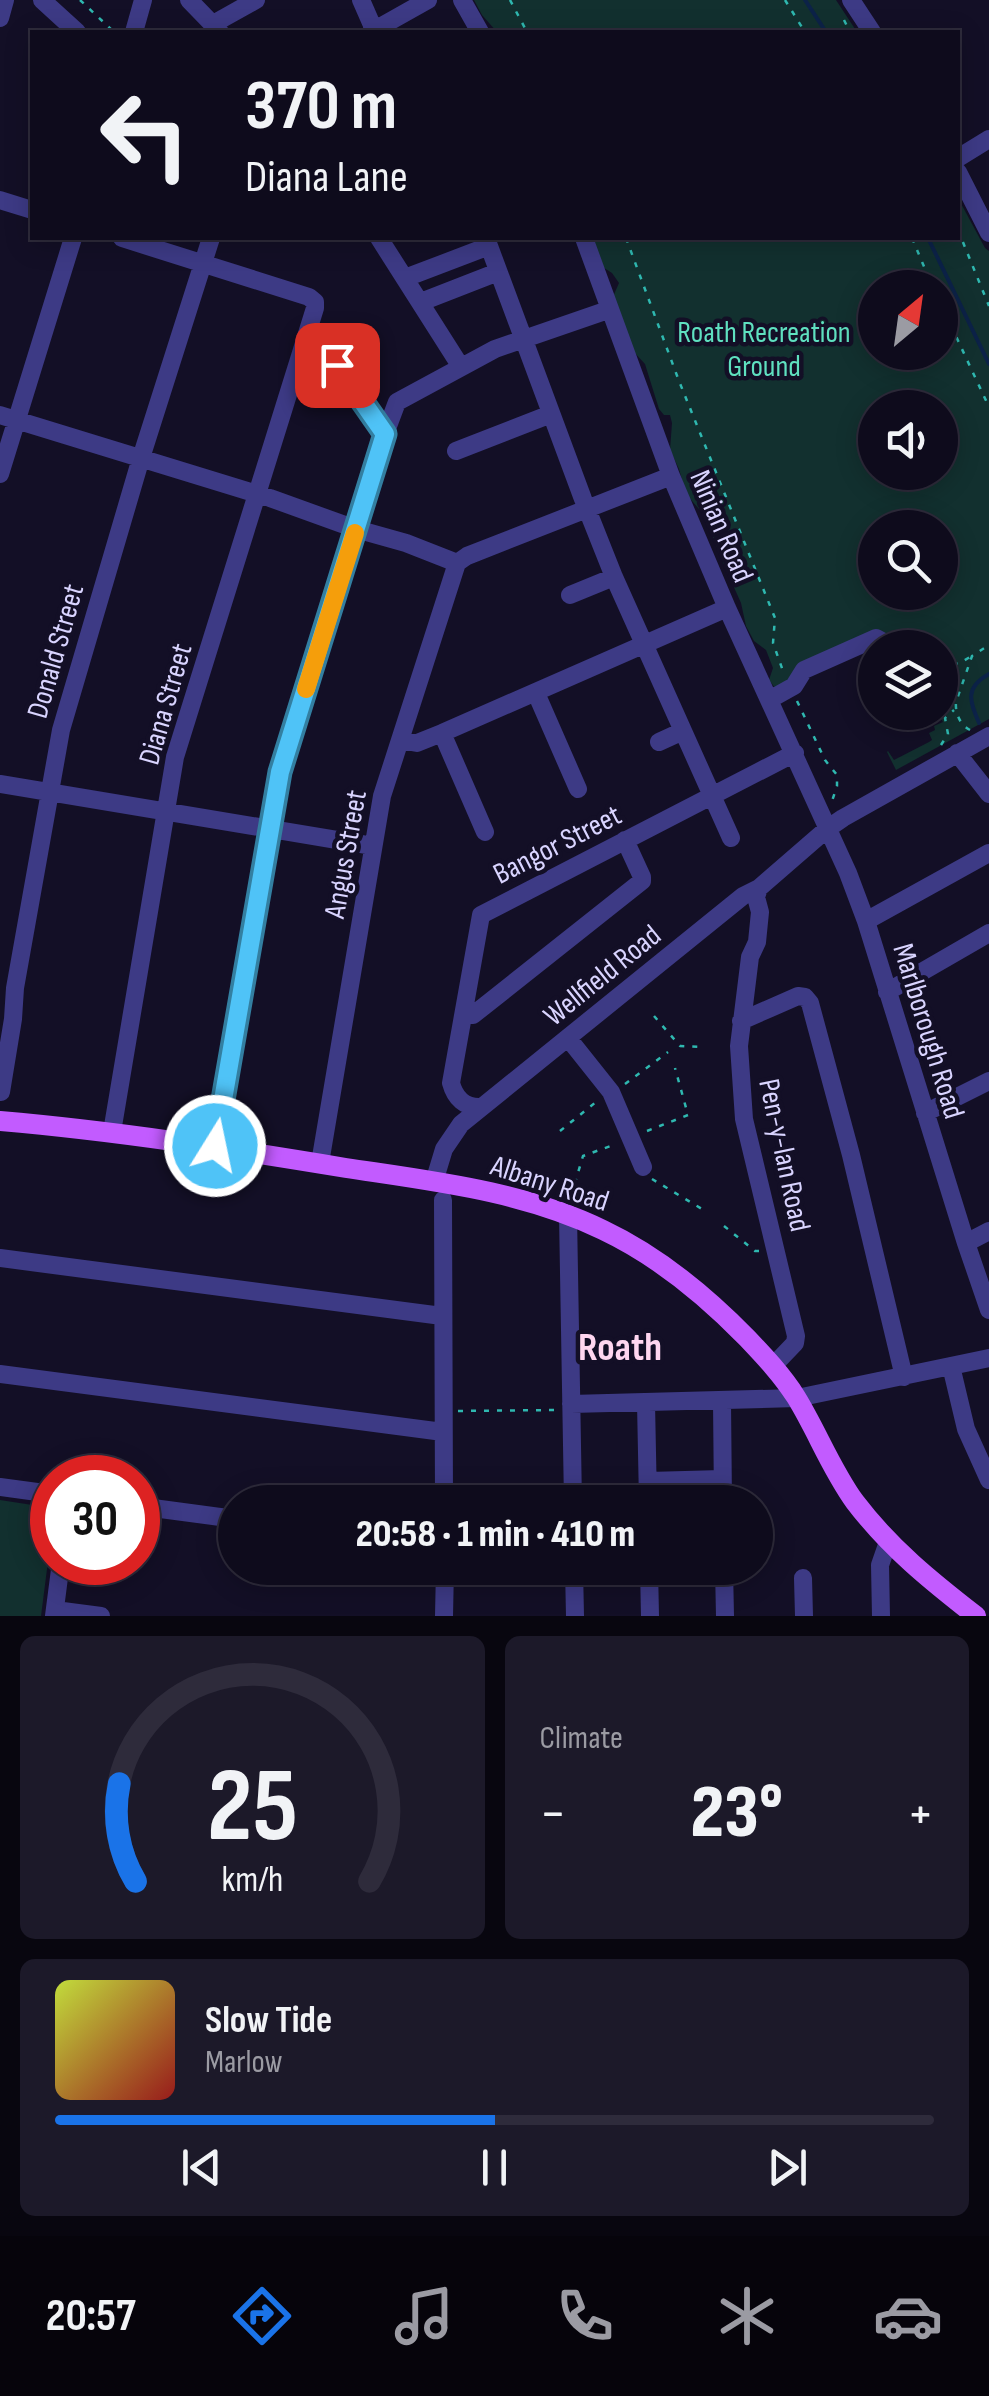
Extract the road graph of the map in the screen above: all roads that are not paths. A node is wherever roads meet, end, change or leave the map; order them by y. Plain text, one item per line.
1 (6, 0) edge
2 (42, 0) edge
3 (144, 0) edge
4 (189, 0) edge
5 (256, 0) edge
6 (361, 0) edge
7 (428, 0) edge
8 (462, 0) edge
9 (851, 0) edge
10 (0, 18) edge
11 (217, 28) edge
12 (74, 30) edge
13 (135, 30) edge
14 (373, 30) edge
15 (377, 30) edge
16 (479, 30) edge
17 (871, 30) edge
18 (989, 139) edge
19 (960, 157) edge
20 (960, 176) edge
21 (0, 200) edge
22 (30, 209) edge
23 (989, 232) edge
24 (72, 240) edge
25 (128, 240) edge
26 (209, 240) edge
27 (380, 240) edge
28 (585, 240) edge
29 (487, 242) edge
30 (202, 263) junction
31 (498, 272) junction
32 (405, 278) junction
33 (422, 302) junction
34 (608, 310) junction
35 (523, 340) junction
36 (301, 354) junction
37 (461, 367) junction
38 (551, 414) junction
39 (8, 418) edge
40 (385, 434) junction
41 (456, 451) dead end
42 (141, 458) junction
43 (0, 474) edge
44 (672, 476) junction
45 (258, 494) junction
46 (587, 508) junction
47 (356, 529) junction
48 (457, 563) junction
49 (614, 577) junction
50 (570, 595) dead end
51 (727, 608) junction
52 (644, 645) junction
53 (858, 647) edge
54 (536, 692) junction
55 (770, 700) junction
56 (683, 731) junction
57 (442, 733) junction
58 (980, 736) edge
59 (400, 740) junction
60 (659, 742) dead end
61 (949, 750) junction
62 (794, 753) junction
63 (0, 784) edge
64 (578, 789) dead end
65 (49, 792) junction
66 (989, 794) edge
67 (712, 795) junction
68 (166, 812) junction
69 (270, 829) junction
70 (827, 829) junction
71 (486, 832) dead end
72 (732, 838) dead end
73 (624, 840) junction
74 (373, 846) junction
75 (989, 852) edge
76 (758, 888) junction
77 (866, 921) junction
78 (989, 932) edge
79 (887, 992) junction
80 (464, 1014) junction
81 (741, 1021) junction
82 (568, 1038) junction
83 (989, 1081) edge
84 (0, 1092) edge
85 (481, 1106) junction
86 (926, 1113) junction
87 (0, 1121) edge
88 (112, 1132) junction
89 (215, 1146) junction
90 (320, 1164) junction
91 (645, 1171) road end
92 (439, 1198) junction
93 (569, 1205) junction
94 (989, 1232) edge
95 (966, 1243) junction
96 (0, 1258) edge
97 (989, 1310) edge
98 (442, 1316) junction
99 (989, 1358) edge
100 (772, 1366) junction
101 (951, 1366) junction
102 (0, 1374) edge
103 (904, 1376) junction
104 (796, 1398) junction
105 (722, 1402) junction
106 (646, 1403) junction
107 (571, 1407) junction
108 (443, 1432) junction
109 (722, 1479) junction
110 (989, 1480) edge
111 (648, 1481) junction
112 (444, 1485) edge
113 (573, 1485) edge
114 (648, 1485) edge
115 (722, 1485) edge
116 (0, 1487) edge
117 (30, 1491) edge
118 (160, 1509) edge
119 (218, 1517) edge
120 (888, 1542) junction
121 (803, 1578) dead end
122 (57, 1585) edge
123 (445, 1585) edge
124 (574, 1585) edge
125 (650, 1585) edge
126 (724, 1585) edge
127 (54, 1613) edge
128 (101, 1616) edge
129 (444, 1616) edge
130 (575, 1616) edge
131 (650, 1616) edge
132 (725, 1616) edge
133 (804, 1616) edge
134 (881, 1616) edge
135 (976, 1616) edge

1 - 10 street
2 - 12 street
3 - 13 street
4 - 11 street
5 - 11 street
6 - 14 street
7 - 15 street
8 - 16 street
9 - 17 street
18 - 19 street
20 - 23 street
21 - 22 street
24 - 39 street
25 - 30 street
26 - 30 street, Donald Street
27 - 32 street
28 - 34 street, Ninian Road
29 - 31 street
29 - 32 street
30 - 36 street, Diana Street
30 - 42 street, Donald Street
31 - 33 street
31 - 35 street
32 - 33 street
33 - 37 street
34 - 35 street
34 - 44 street, Ninian Road
35 - 37 street
35 - 38 street
36 - 40 street
36 - 45 street, Diana Street
37 - 40 street
38 - 41 street
38 - 46 street
39 - 42 street
39 - 43 street
40 - 47 street
42 - 45 street
42 - 65 street, Donald Street
44 - 46 street
44 - 51 street, Ninian Road
45 - 47 street
45 - 68 street, Diana Street
46 - 48 street
46 - 49 street
47 - 48 street
47 - 69 street
48 - 59 street, Angus Street
49 - 50 street
49 - 52 street
51 - 52 street
51 - 55 street, Ninian Road
52 - 54 street
52 - 56 street
53 - 55 street
54 - 57 street
54 - 64 street
55 - 62 street, Ninian Road
56 - 60 street
56 - 67 street
57 - 59 street
57 - 71 street
58 - 61 street
59 - 74 street, Angus Street
61 - 66 street
61 - 70 street
62 - 67 street, Bangor Street
62 - 70 street, Ninian Road
63 - 65 street
65 - 68 street
65 - 84 street, Donald Street
67 - 72 street
67 - 73 street, Bangor Street
68 - 69 street
68 - 88 street, Diana Street
69 - 74 street
69 - 89 street
70 - 76 street, Wellfield Road
70 - 77 street, Marlborough Road
73 - 80 street, Bangor Street
73 - 80 street
74 - 90 street, Angus Street
75 - 77 street
76 - 81 street, Pen-y-lan Road
76 - 82 street, Wellfield Road
77 - 79 street, Marlborough Road
78 - 79 street
79 - 86 street, Marlborough Road
80 - 85 street, Bangor Street
81 - 100 street, Pen-y-lan Road
81 - 103 street
82 - 85 street, Wellfield Road
82 - 91 street
83 - 86 street
85 - 92 street, Wellfield Road
86 - 95 street, Marlborough Road
87 - 88 main road, Albany Road
88 - 89 main road, Albany Road
89 - 90 main road, Albany Road
90 - 92 main road, Albany Road
92 - 93 main road, Albany Road
92 - 98 street
93 - 100 main road, Albany Road
93 - 107 street
94 - 95 street
95 - 97 street, Marlborough Road
96 - 98 street
98 - 108 street
99 - 101 street
100 - 104 main road, Albany Road
101 - 103 street
101 - 110 street
102 - 108 street
103 - 104 street
104 - 105 street
104 - 120 main road, Albany Road
105 - 106 street
105 - 109 street
106 - 107 street
106 - 111 street
107 - 113 street
108 - 112 street
109 - 111 street
109 - 115 street
111 - 114 street
116 - 117 street
118 - 119 street
120 - 134 street
120 - 135 main road, Albany Road
121 - 133 street
122 - 127 street
123 - 129 street
124 - 130 street
125 - 131 street
126 - 132 street
127 - 128 street

